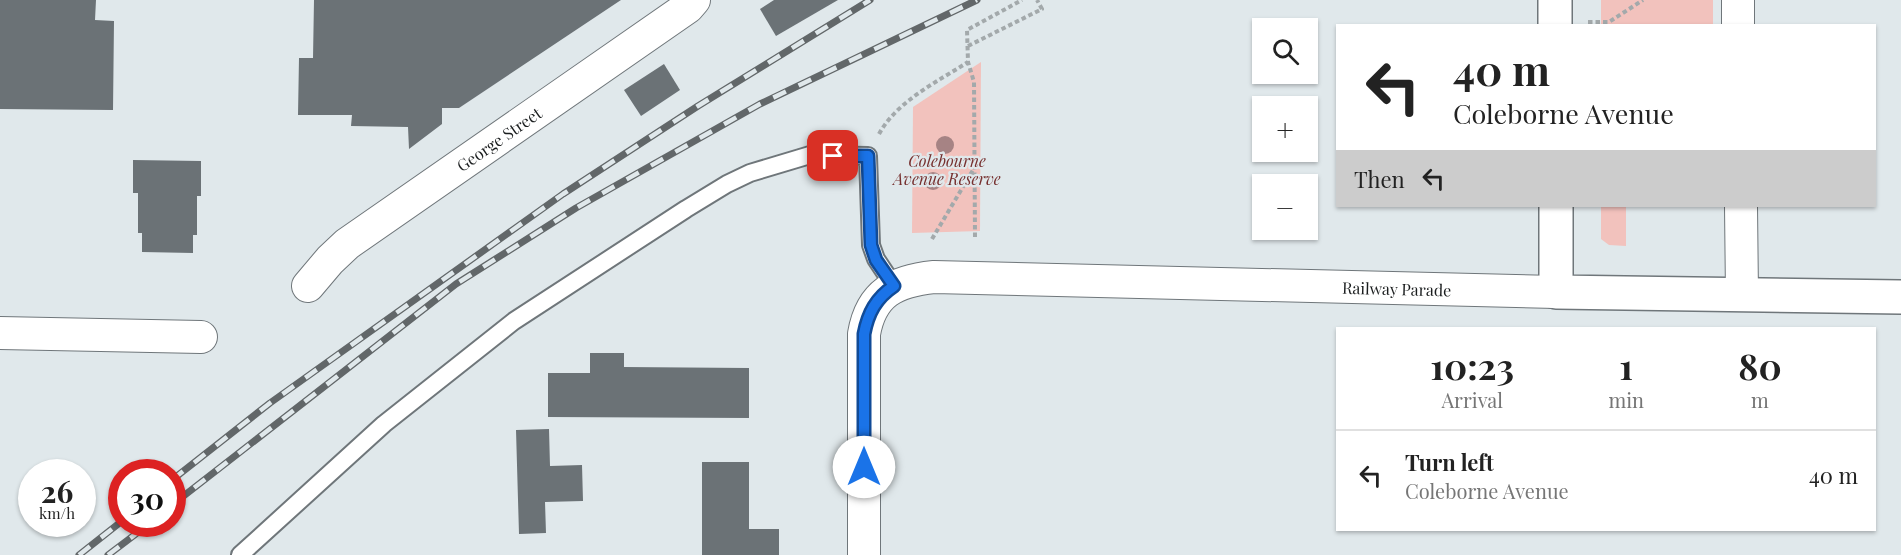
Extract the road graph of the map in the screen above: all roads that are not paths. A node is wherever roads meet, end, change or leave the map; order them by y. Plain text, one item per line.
1 (694, 0) edge
2 (1555, 0) edge
3 (1738, 0) edge
4 (1555, 24) edge
5 (1738, 24) edge
6 (1556, 207) edge
7 (1741, 207) edge
8 (308, 286) dead end
9 (894, 286) junction
10 (1556, 292) junction
11 (1742, 295) junction
12 (1901, 297) edge
13 (0, 333) edge
14 (201, 337) dead end
15 (240, 555) edge
16 (864, 555) edge

1 - 8 street, George Street
2 - 4 street
3 - 5 street
6 - 10 street
7 - 11 street
9 - 10 street, Railway Parade
9 - 15 lane
9 - 16 street
10 - 11 street, Railway Parade
11 - 12 street, Railway Parade
13 - 14 street

